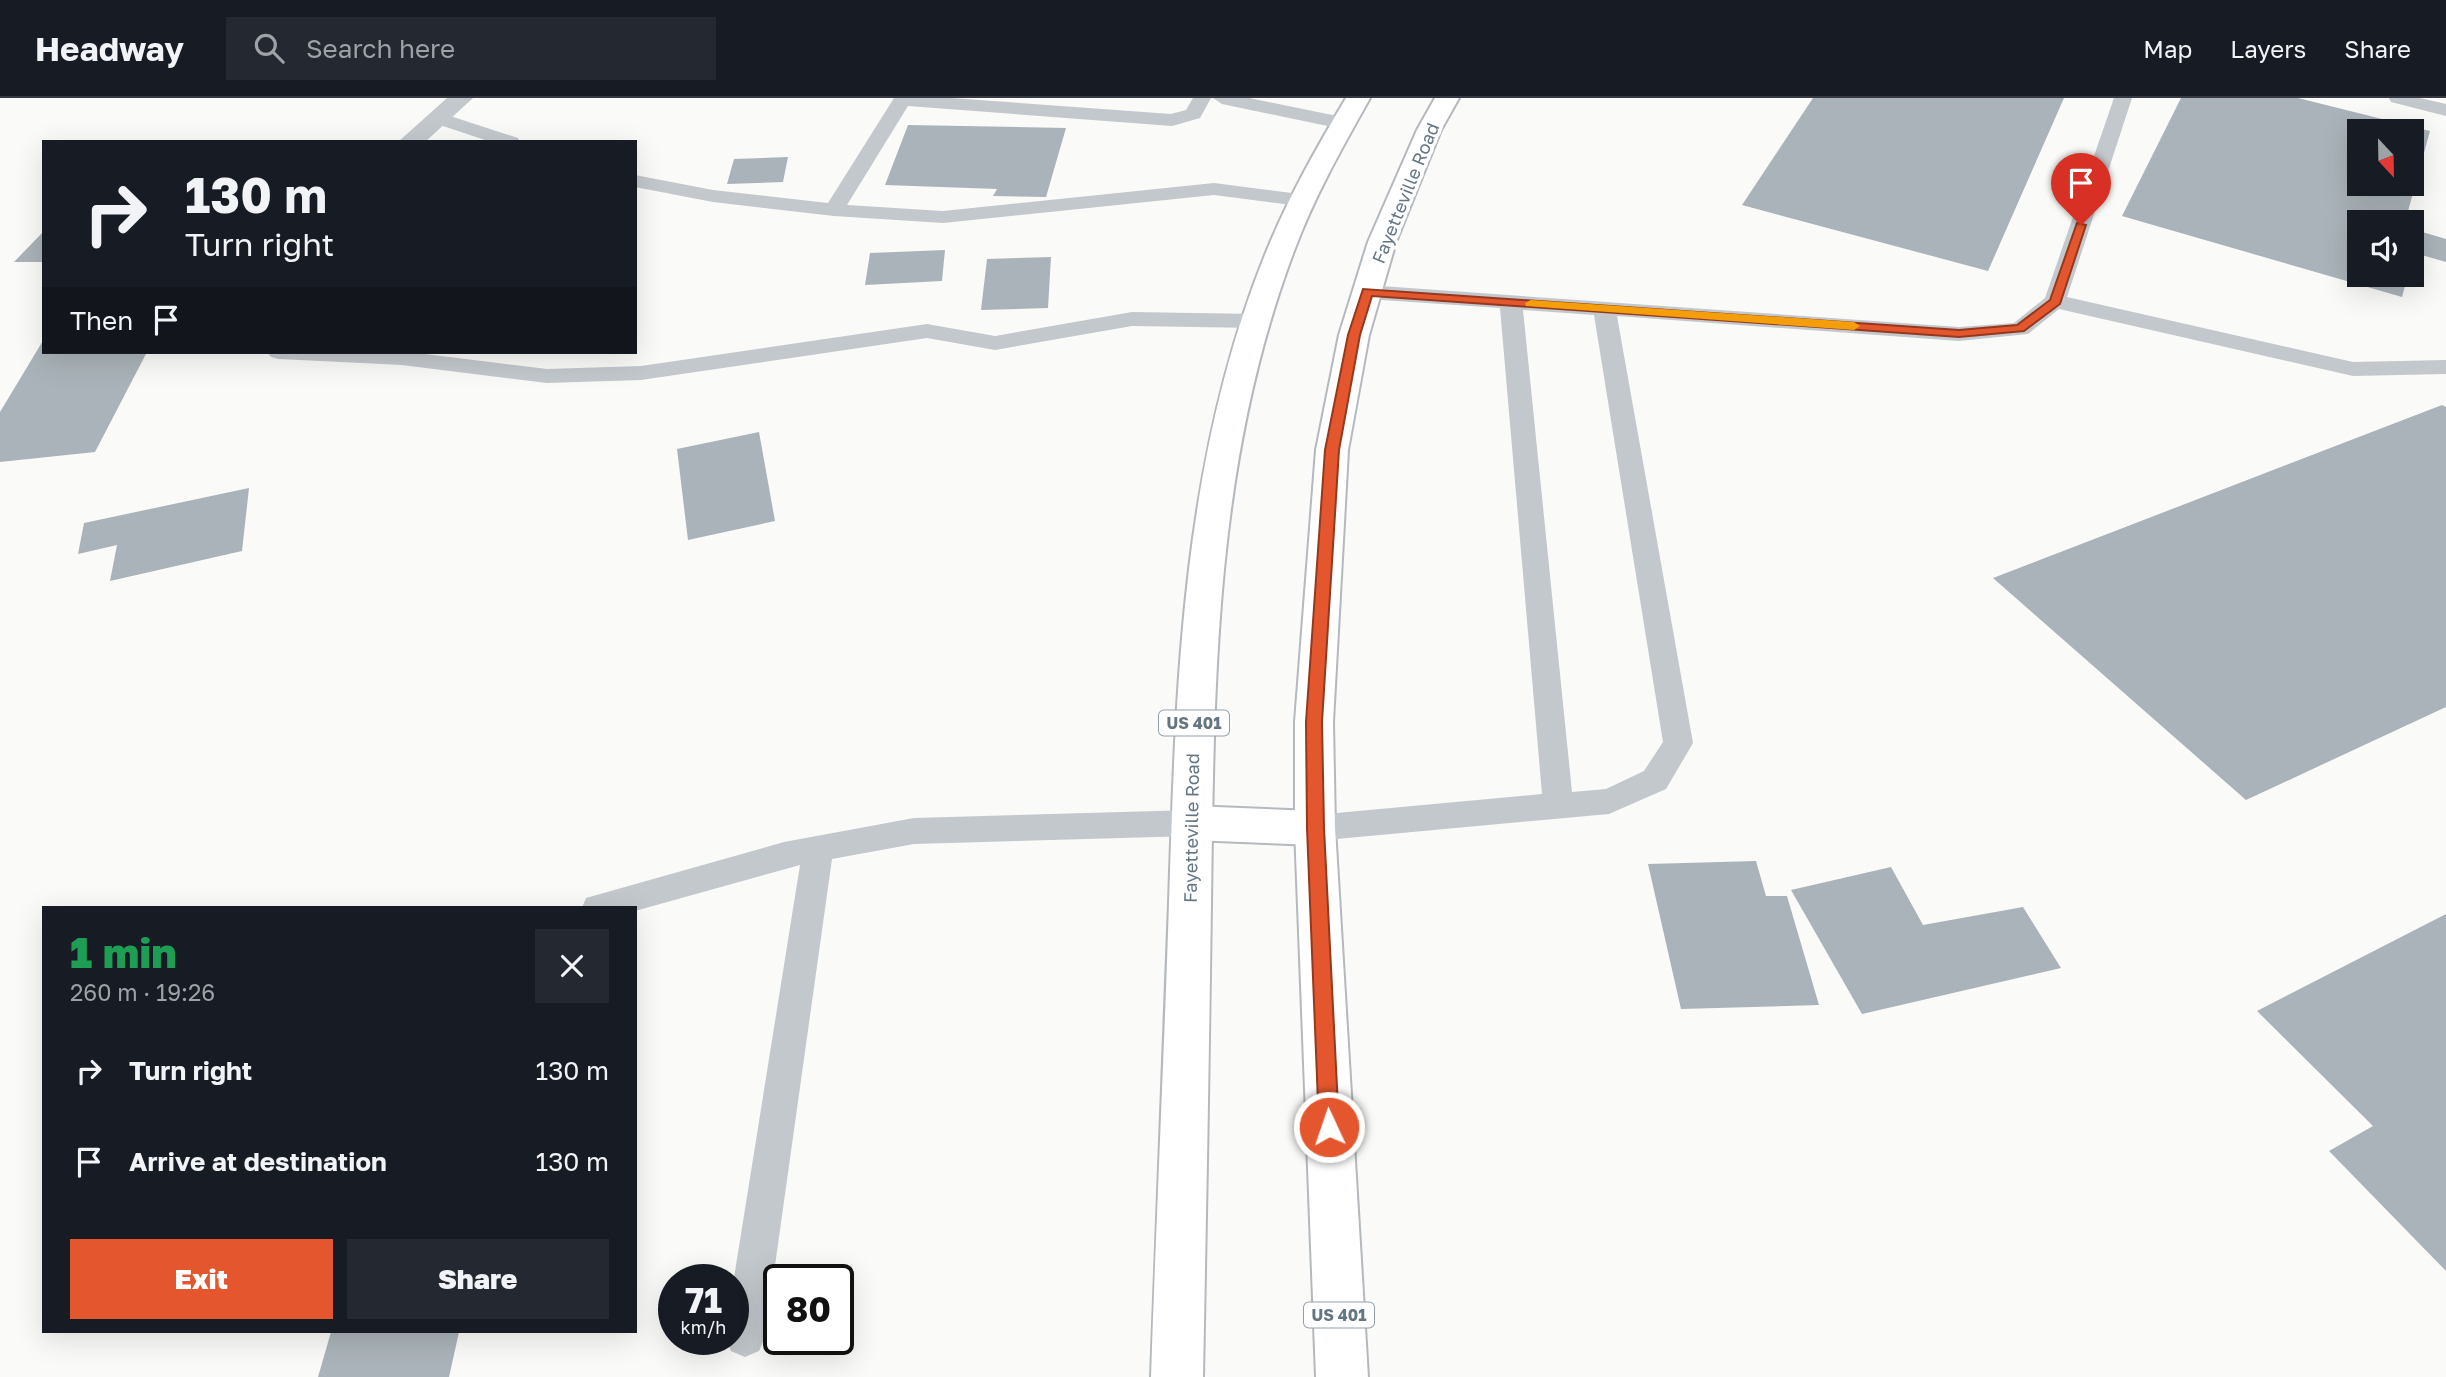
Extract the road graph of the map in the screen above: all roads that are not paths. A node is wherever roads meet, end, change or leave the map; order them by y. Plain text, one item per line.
1 (461, 98) edge
2 (1202, 98) edge
3 (1222, 98) edge
4 (1447, 98) edge
5 (2123, 98) edge
6 (2398, 98) edge
7 (903, 99) edge
8 (2446, 110) edge
9 (1350, 111) edge
10 (438, 118) junction
11 (412, 140) edge
12 (505, 140) edge
13 (637, 181) edge
14 (1300, 201) junction
15 (834, 210) junction
16 (1367, 292) junction
17 (2055, 301) junction
18 (1511, 302) junction
19 (1604, 308) junction
20 (1256, 321) junction
21 (320, 354) edge
22 (2446, 367) edge
23 (1558, 805) junction
24 (1192, 823) junction
25 (1315, 828) junction
26 (818, 849) junction
27 (605, 906) edge
28 (749, 1310) edge
29 (1177, 1377) edge
30 (1342, 1377) edge

1 - 10 street
2 - 7 lane
3 - 9 lane
4 - 16 main road, Fayetteville Road / US 401
5 - 17 lane
6 - 8 lane
7 - 15 lane
9 - 14 main road, Fayetteville Road / US 401
10 - 11 street
10 - 12 lane
13 - 15 lane
14 - 15 lane
14 - 20 main road, Fayetteville Road / US 401
16 - 18 lane
16 - 25 main road, Fayetteville Road / US 401
17 - 19 lane
17 - 22 lane
18 - 19 lane
18 - 23 lane
19 - 23 lane
20 - 21 lane
20 - 24 main road, Fayetteville Road / US 401
23 - 25 lane
24 - 25 main road
24 - 26 lane
24 - 29 main road, Fayetteville Road / US 401
25 - 30 main road, Fayetteville Road / US 401
26 - 27 lane
26 - 28 lane

